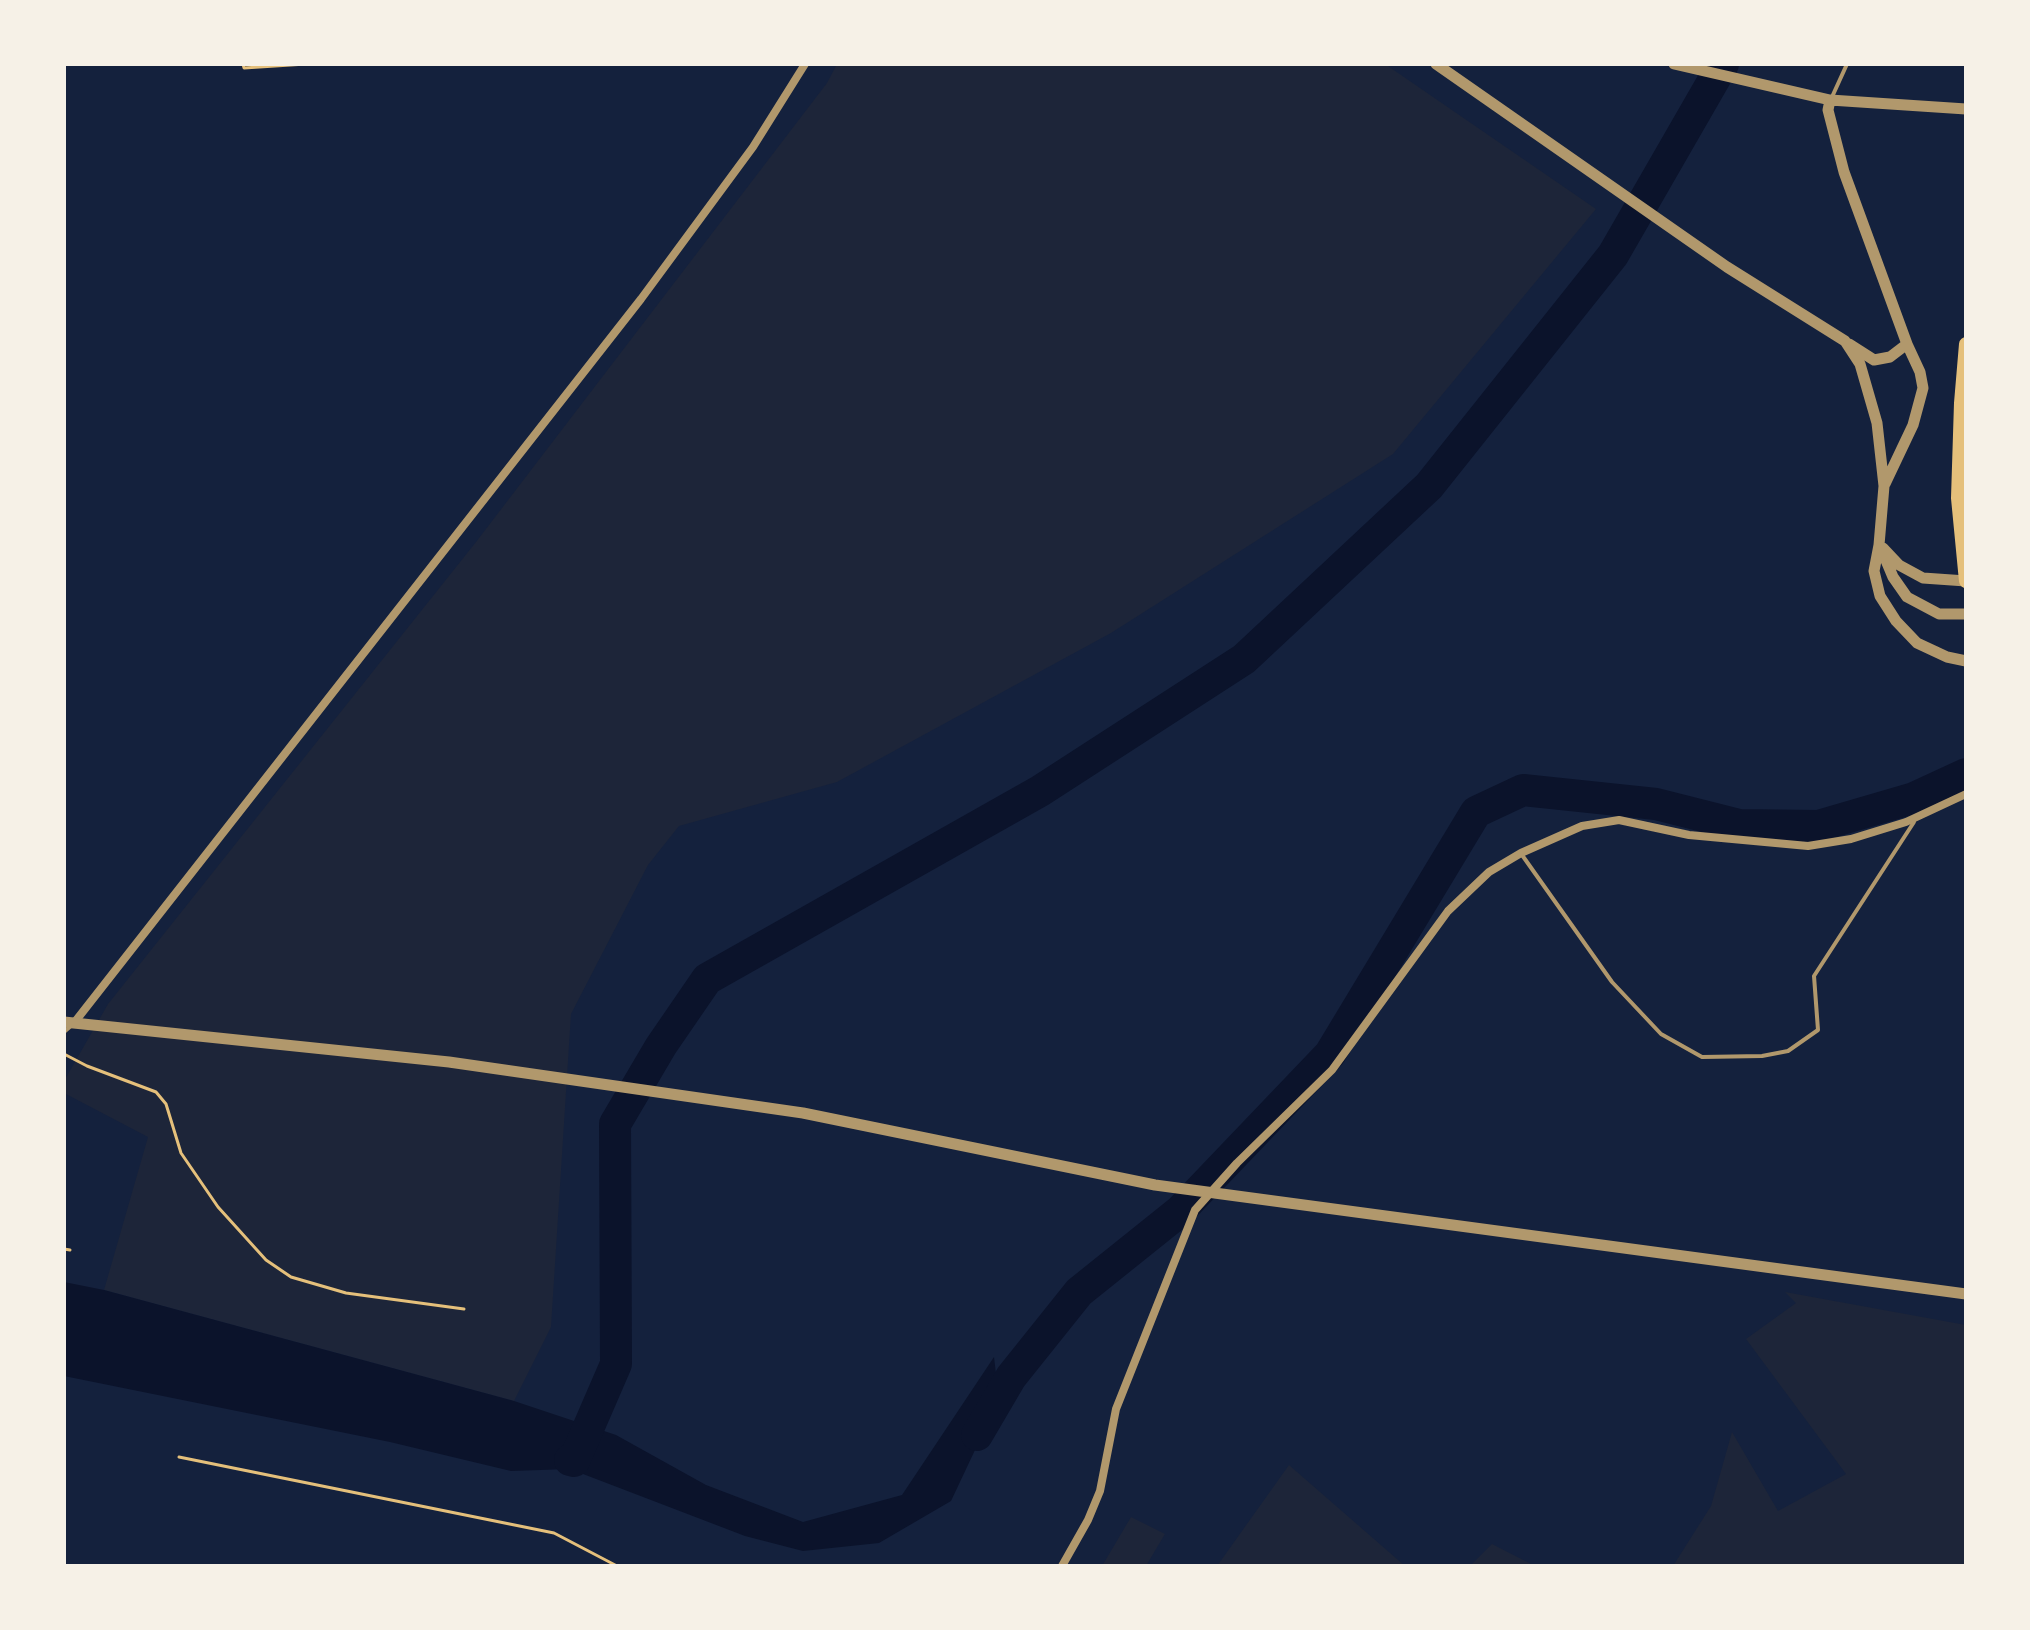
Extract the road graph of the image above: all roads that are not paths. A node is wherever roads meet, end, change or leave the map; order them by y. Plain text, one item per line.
1 (805, 64) edge
2 (1436, 64) edge
3 (1674, 64) edge
4 (1847, 64) edge
5 (1830, 100) junction
6 (1966, 109) edge
7 (1845, 341) junction
8 (1907, 344) junction
9 (1966, 344) edge
10 (1884, 486) junction
11 (1879, 545) junction
12 (1966, 581) edge
13 (1966, 614) edge
14 (1966, 661) edge
15 (1966, 794) edge
16 (1918, 816) junction
17 (1521, 853) junction
18 (69, 1022) edge
19 (64, 1032) edge
20 (1211, 1191) junction
21 (1966, 1294) edge
22 (1062, 1566) edge

1 - 18 street
2 - 7 street
3 - 5 street
4 - 5 lane
5 - 6 street
5 - 8 street
7 - 8 street
7 - 10 street
8 - 10 street
9 - 12 main road
10 - 11 street
11 - 12 street
11 - 13 street
11 - 14 street
15 - 16 street
16 - 17 street
16 - 17 lane
17 - 20 street
18 - 19 lane
18 - 20 street
20 - 21 street
20 - 22 street

